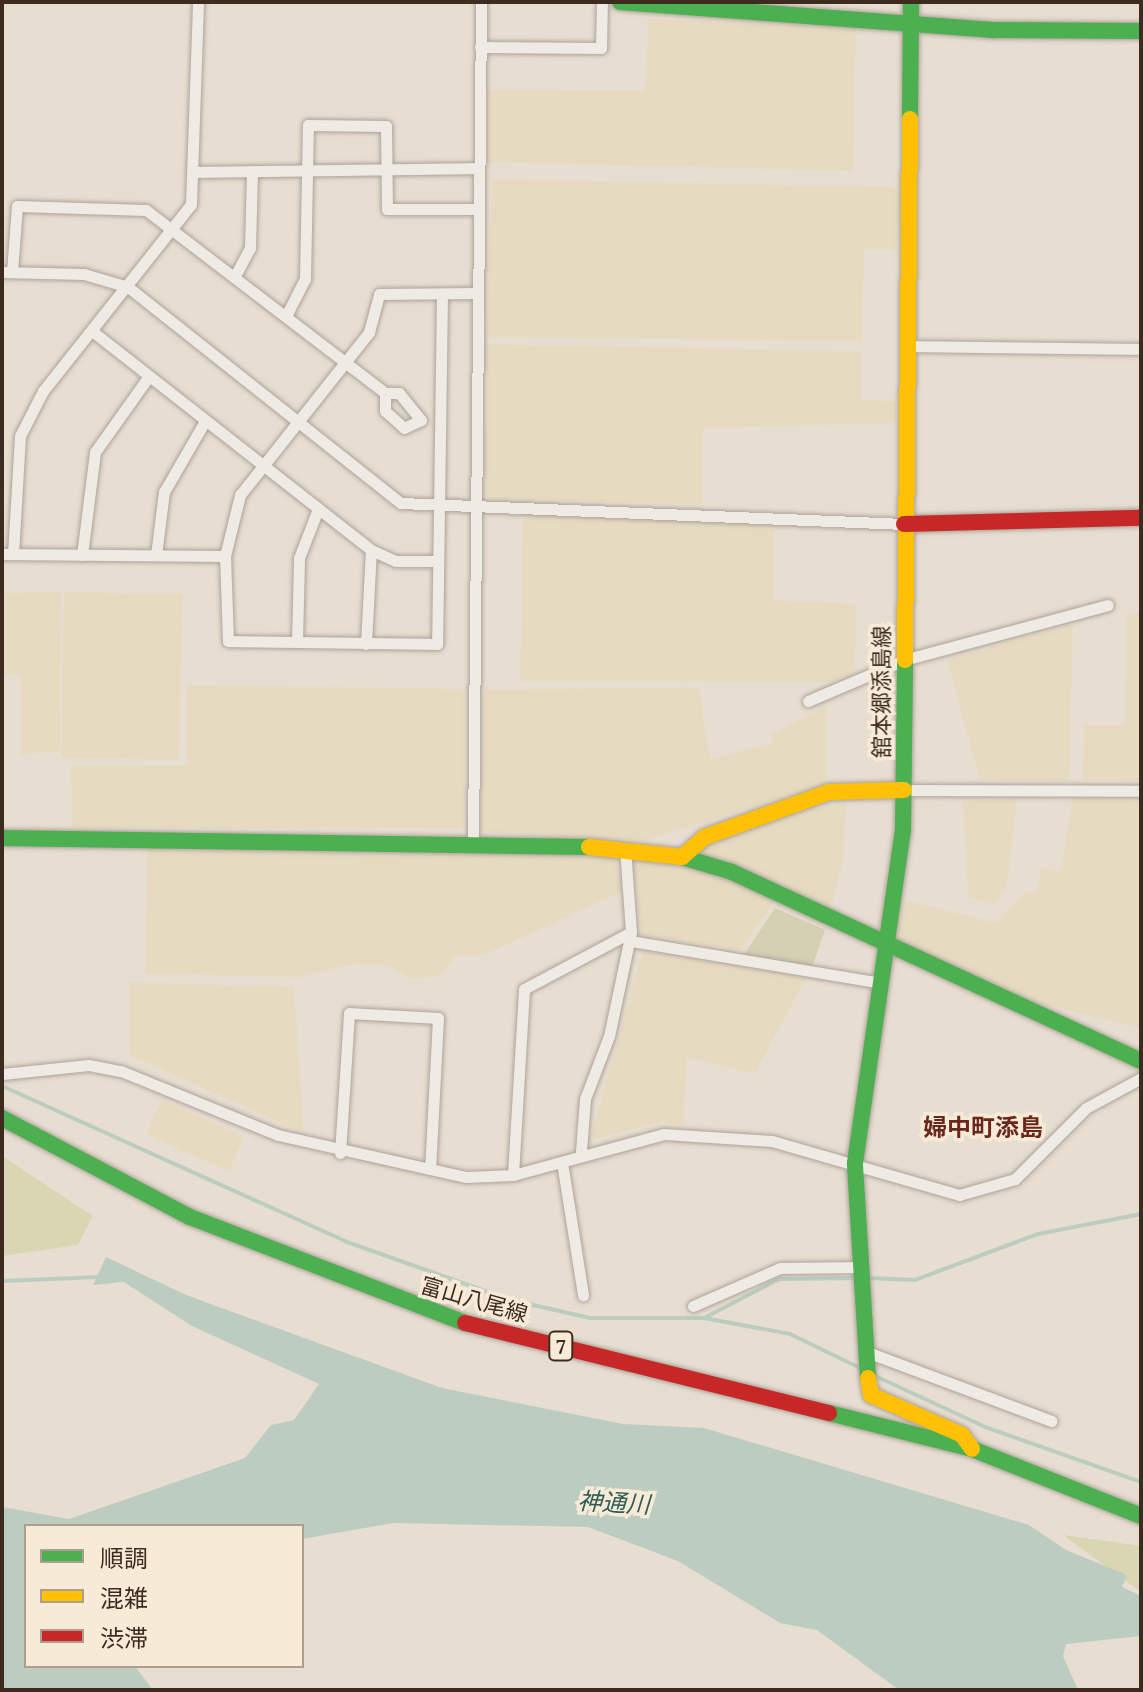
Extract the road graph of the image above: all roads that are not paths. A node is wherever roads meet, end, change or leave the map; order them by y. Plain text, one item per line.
1 (198, 2) edge
2 (481, 2) edge
3 (602, 2) edge
4 (620, 2) edge
5 (911, 2) edge
6 (911, 25) junction
7 (1141, 31) edge
8 (480, 47) junction
9 (479, 168) junction
10 (388, 169) junction
11 (252, 171) junction
12 (309, 171) junction
13 (197, 172) junction
14 (478, 209) junction
15 (178, 228) junction
16 (7, 272) edge
17 (236, 274) junction
18 (128, 287) junction
19 (478, 293) junction
20 (442, 294) junction
21 (287, 314) junction
22 (92, 331) junction
23 (906, 346) junction
24 (1141, 349) edge
25 (347, 362) junction
26 (149, 376) junction
27 (385, 393) junction
28 (421, 420) junction
29 (438, 420) junction
30 (205, 421) junction
31 (298, 424) junction
32 (263, 467) junction
33 (438, 505) junction
34 (476, 506) junction
35 (318, 509) junction
36 (1141, 518) edge
37 (904, 524) junction
38 (371, 550) junction
39 (7, 554) edge
40 (82, 555) junction
41 (156, 555) junction
42 (225, 556) junction
43 (437, 561) junction
44 (1108, 605) dead end
45 (297, 642) junction
46 (366, 644) junction
47 (904, 660) junction
48 (808, 701) dead end
49 (904, 790) junction
50 (1141, 791) edge
51 (2, 838) edge
52 (473, 843) junction
53 (625, 848) junction
54 (682, 857) junction
55 (631, 936) junction
56 (889, 943) junction
57 (882, 983) junction
58 (1141, 1061) edge
59 (2, 1074) edge
60 (1141, 1078) edge
61 (2, 1118) edge
62 (581, 1151) junction
63 (340, 1153) junction
64 (562, 1162) junction
65 (855, 1163) junction
66 (430, 1169) junction
67 (513, 1175) junction
68 (862, 1267) junction
69 (583, 1295) dead end
70 (693, 1306) dead end
71 (867, 1367) junction
72 (1052, 1421) dead end
73 (972, 1449) junction
74 (1141, 1516) edge

1 - 13 street
2 - 8 street
3 - 8 street
4 - 6 main road
5 - 6 main road, 舘本郷添島線
6 - 7 main road
6 - 23 main road, 舘本郷添島線
8 - 9 street
9 - 10 street
9 - 14 street
10 - 12 street
10 - 12 street
10 - 14 street
11 - 12 street
11 - 13 street
11 - 17 street
12 - 21 street
13 - 15 street
14 - 19 street
15 - 16 street
15 - 17 street
15 - 18 street
16 - 18 street
17 - 21 street
18 - 22 street
18 - 31 street
19 - 20 street
19 - 34 street
20 - 25 street
20 - 29 street
21 - 25 street
22 - 26 street
22 - 39 street
23 - 24 street
23 - 37 main road, 舘本郷添島線
25 - 27 street
25 - 31 street
26 - 30 street
26 - 40 street
27 - 28 street
27 - 28 street
28 - 29 street
29 - 33 street
30 - 32 street
30 - 41 street
31 - 32 street
31 - 33 street
32 - 35 street
32 - 42 street
33 - 34 street
33 - 43 street
34 - 37 street
34 - 52 street
35 - 38 street
35 - 45 street
36 - 37 main road
37 - 47 main road, 舘本郷添島線
38 - 43 street
38 - 46 street
39 - 40 street
40 - 41 street
41 - 42 street
42 - 45 street
43 - 46 street
44 - 47 street
45 - 46 street
47 - 48 street
47 - 49 main road, 舘本郷添島線
49 - 50 street
49 - 54 main road
49 - 56 main road, 舘本郷添島線
51 - 52 main road
52 - 53 main road
53 - 54 main road
53 - 55 street
54 - 56 main road
55 - 57 street
55 - 62 street
55 - 67 street
56 - 57 main road, 舘本郷添島線
56 - 58 main road
57 - 65 main road, 舘本郷添島線
59 - 63 street
60 - 65 street
61 - 73 main road, 富山八尾線 / 7
62 - 64 street
62 - 65 street
63 - 66 street
63 - 66 street
64 - 67 street
64 - 69 street
65 - 68 main road, 舘本郷添島線
66 - 67 street
68 - 70 street
68 - 71 main road, 舘本郷添島線
71 - 72 street
71 - 73 main road
73 - 74 main road, 富山八尾線 / 7

